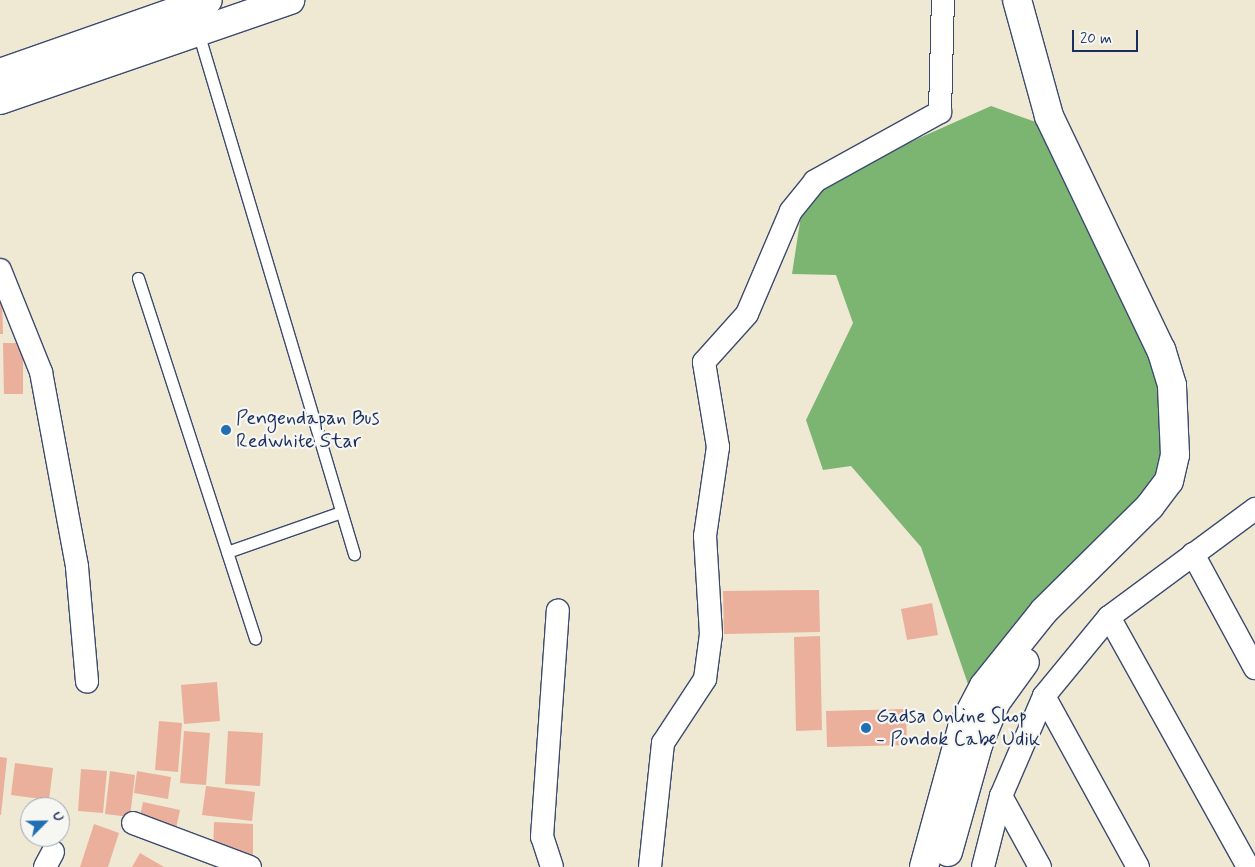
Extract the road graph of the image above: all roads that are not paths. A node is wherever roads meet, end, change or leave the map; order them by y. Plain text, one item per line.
1 (290, 0) edge
2 (943, 0) edge
3 (1017, 0) edge
4 (1036, 0) edge
5 (198, 3) edge
6 (198, 32) junction
7 (0, 73) edge
8 (0, 100) edge
9 (0, 270) edge
10 (138, 278) dead end
11 (1255, 509) edge
12 (341, 512) junction
13 (227, 552) junction
14 (354, 554) dead end
15 (1193, 554) junction
16 (558, 611) dead end
17 (1109, 617) junction
18 (255, 639) dead end
19 (1255, 668) edge
20 (87, 682) dead end
21 (1044, 696) junction
22 (1000, 796) junction
23 (133, 823) dead end
24 (250, 867) edge
25 (552, 867) edge
26 (650, 867) edge
27 (924, 867) edge
28 (944, 867) edge
29 (983, 867) edge
30 (1040, 867) edge
31 (1138, 867) edge
32 (1248, 867) edge

1 - 6 main road
2 - 26 street
3 - 27 main road
4 - 28 main road
5 - 6 main road
5 - 7 main road
6 - 8 main road
6 - 12 lane
9 - 20 street
10 - 13 lane
11 - 15 street
12 - 13 lane
12 - 14 lane
13 - 18 lane
15 - 17 street
15 - 19 street
16 - 25 street
17 - 21 street
17 - 32 street
21 - 22 street
21 - 31 street
22 - 29 street
22 - 30 street
23 - 24 street

